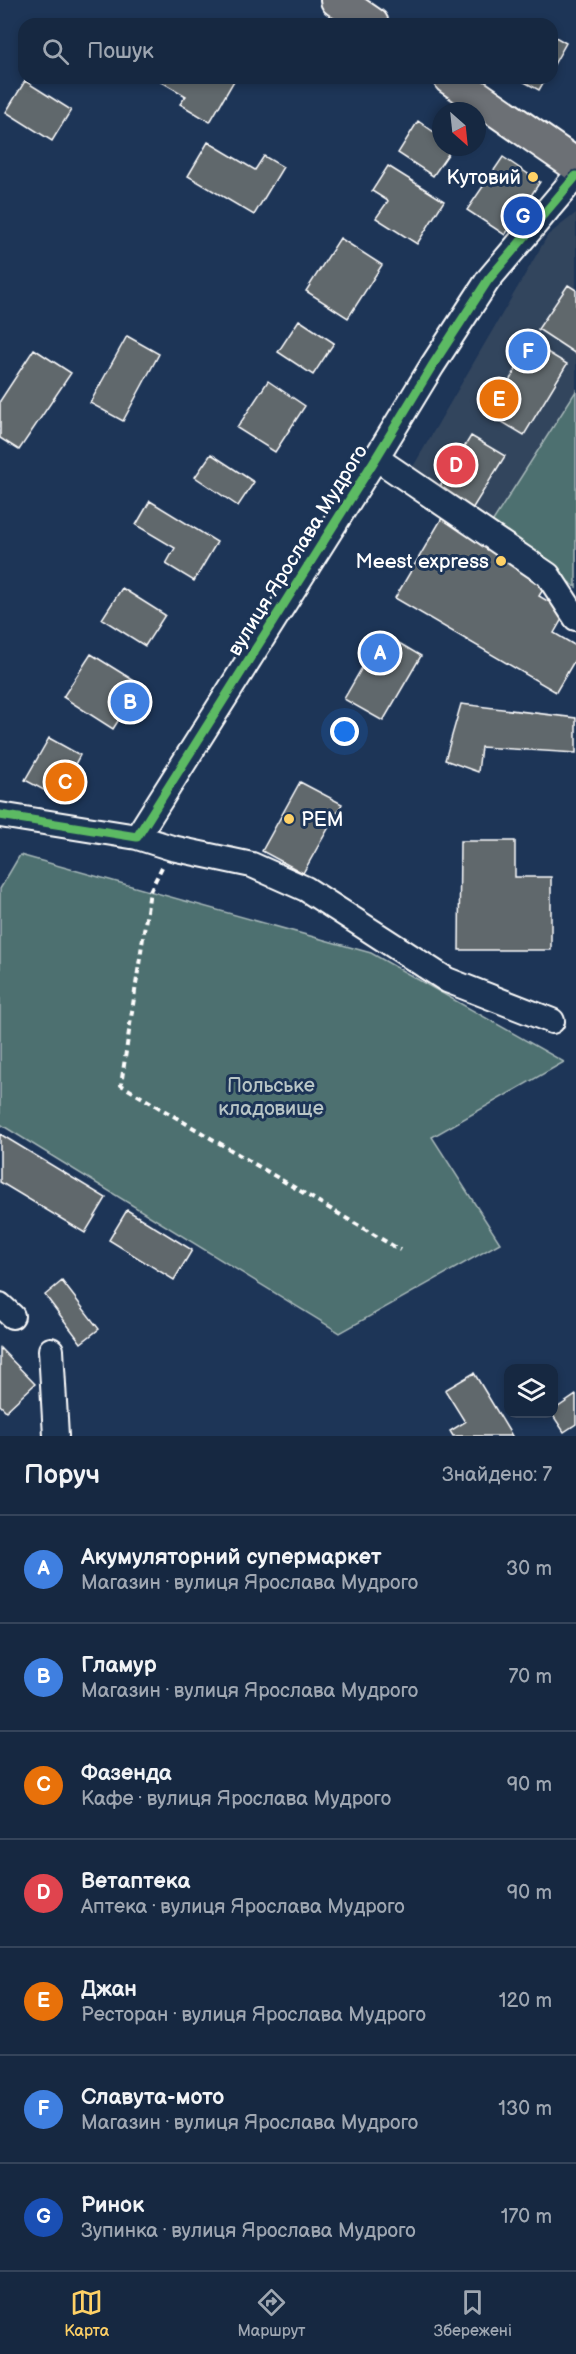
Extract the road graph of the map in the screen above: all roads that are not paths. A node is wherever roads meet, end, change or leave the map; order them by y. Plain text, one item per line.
1 (337, 0) edge
2 (363, 18) edge
3 (459, 84) edge
4 (576, 165) edge
5 (576, 176) edge
6 (376, 458) junction
7 (576, 618) edge
8 (0, 815) edge
9 (137, 837) junction
10 (552, 1021) dead end
11 (51, 1350) dead end
12 (56, 1436) edge

1 - 2 main road
3 - 4 main road
5 - 6 street, вулиця Ярослава Мудрого
6 - 7 street
6 - 9 street, вулиця Ярослава Мудрого
8 - 9 street
9 - 10 street
11 - 12 street

